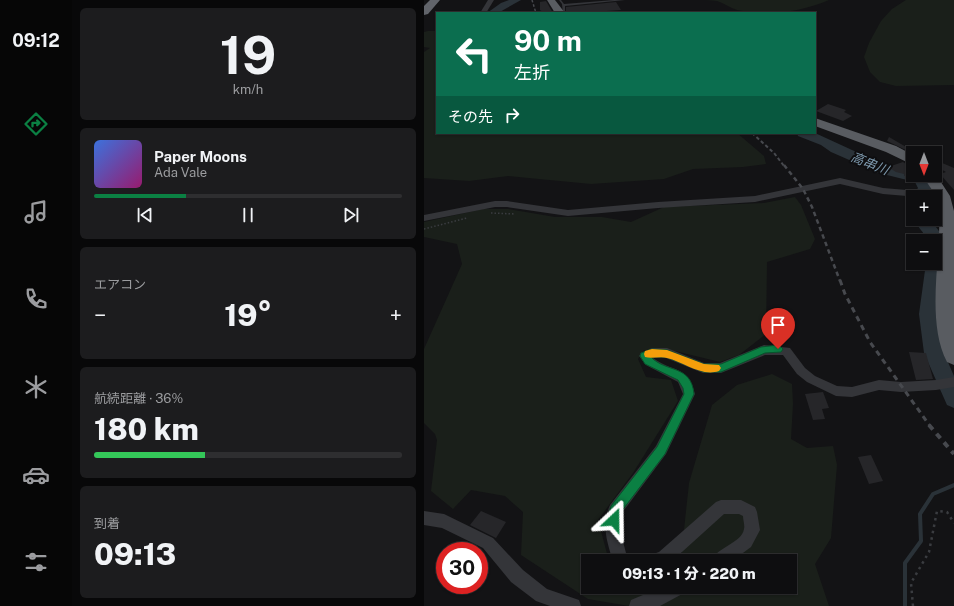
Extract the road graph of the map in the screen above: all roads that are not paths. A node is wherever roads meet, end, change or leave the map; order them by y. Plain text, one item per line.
1 (435, 0) edge
2 (491, 0) edge
3 (551, 0) edge
4 (560, 0) edge
5 (570, 0) edge
6 (624, 0) edge
7 (569, 5) junction
8 (562, 9) edge
9 (424, 12) edge
10 (484, 12) edge
11 (816, 122) edge
12 (906, 157) edge
13 (906, 193) edge
14 (942, 206) edge
15 (424, 218) edge
16 (954, 357) edge
17 (954, 382) edge
18 (424, 518) edge
19 (618, 554) edge
20 (668, 554) edge
21 (729, 554) edge
22 (666, 594) edge
23 (573, 606) edge
24 (637, 606) edge

1 - 9 highway
2 - 10 street
3 - 8 highway
4 - 8 lane
5 - 7 lane
6 - 7 lane
7 - 8 lane
11 - 12 highway
13 - 15 street
14 - 16 highway
17 - 19 street
18 - 23 street
20 - 21 street
22 - 24 street

